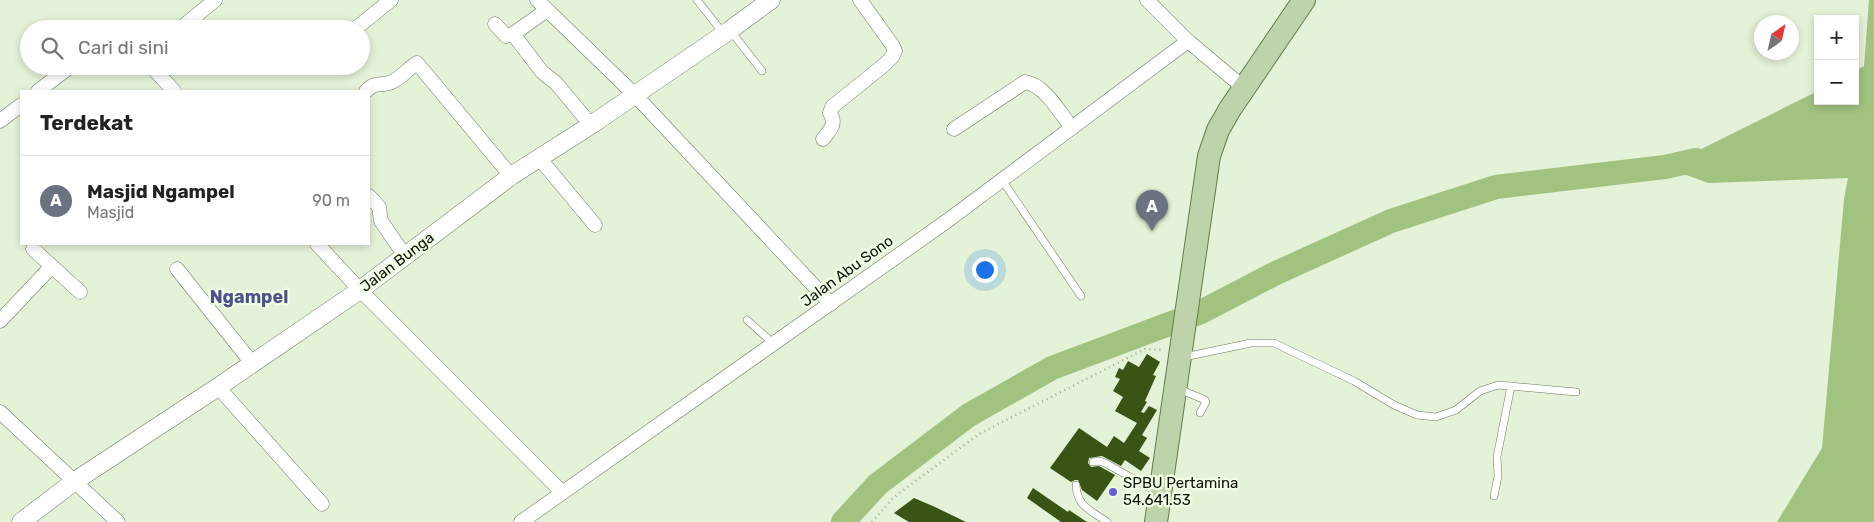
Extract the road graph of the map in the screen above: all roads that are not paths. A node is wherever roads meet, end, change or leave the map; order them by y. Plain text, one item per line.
1 (215, 0) edge
2 (391, 0) edge
3 (697, 0) edge
4 (771, 0) edge
5 (860, 0) edge
6 (1147, 0) edge
7 (1304, 0) edge
8 (542, 5) edge
9 (191, 20) edge
10 (366, 20) edge
11 (495, 24) dead end
12 (727, 32) junction
13 (513, 34) junction
14 (1188, 40) junction
15 (762, 71) dead end
16 (59, 75) edge
17 (159, 75) edge
18 (1244, 88) junction
19 (39, 90) edge
20 (173, 90) edge
21 (367, 90) edge
22 (634, 95) junction
23 (20, 105) edge
24 (0, 121) edge
25 (591, 125) junction
26 (1072, 128) junction
27 (954, 129) dead end
28 (823, 139) dead end
29 (540, 159) junction
30 (511, 176) junction
31 (1002, 180) junction
32 (370, 197) edge
33 (595, 225) dead end
34 (319, 245) edge
35 (33, 249) dead end
36 (405, 256) junction
37 (51, 267) junction
38 (177, 269) dead end
39 (360, 290) junction
40 (80, 292) dead end
41 (1080, 296) dead end
42 (831, 304) junction
43 (748, 320) dead end
44 (0, 321) edge
45 (774, 343) junction
46 (1179, 353) junction
47 (252, 363) junction
48 (1511, 386) junction
49 (218, 387) junction
50 (1174, 387) junction
51 (1576, 392) dead end
52 (0, 412) edge
53 (1200, 413) dead end
54 (1093, 462) dead end
55 (75, 481) junction
56 (1076, 485) dead end
57 (562, 492) junction
58 (1160, 494) junction
59 (1494, 496) dead end
60 (322, 504) dead end
61 (21, 522) edge
62 (118, 522) edge
63 (521, 522) edge
64 (1107, 522) edge
65 (1156, 522) edge

1 - 9 street
2 - 10 street
3 - 12 lane
4 - 12 street, Jalan Bunga
5 - 28 street
6 - 14 street
7 - 18 main road
8 - 13 street
8 - 22 street
11 - 13 street
12 - 15 lane
12 - 22 street, Jalan Bunga
13 - 25 street
14 - 18 street
14 - 26 street, Jalan Abu Sono
16 - 19 street
17 - 20 street
18 - 46 main road
21 - 30 street
22 - 25 street, Jalan Bunga
22 - 42 street
23 - 24 street
25 - 29 street, Jalan Bunga
26 - 27 street
26 - 31 street, Jalan Abu Sono
29 - 30 street, Jalan Bunga
29 - 33 street
30 - 36 street, Jalan Bunga
31 - 41 lane
31 - 42 street, Jalan Abu Sono
32 - 36 street
34 - 39 street
35 - 37 street
36 - 39 street, Jalan Bunga
37 - 40 street
37 - 44 street
38 - 47 street
39 - 47 street, Jalan Bunga
39 - 57 street
42 - 45 street, Jalan Abu Sono
43 - 45 lane
45 - 57 street, Jalan Abu Sono
46 - 48 lane
46 - 50 main road
47 - 49 street, Jalan Bunga
48 - 51 lane
48 - 59 lane
49 - 55 street, Jalan Bunga
49 - 60 street
50 - 53 lane
50 - 58 main road
52 - 55 street
54 - 58 lane
55 - 61 street, Jalan Bunga
55 - 62 street
56 - 64 lane
57 - 63 street, Jalan Abu Sono
58 - 65 main road

